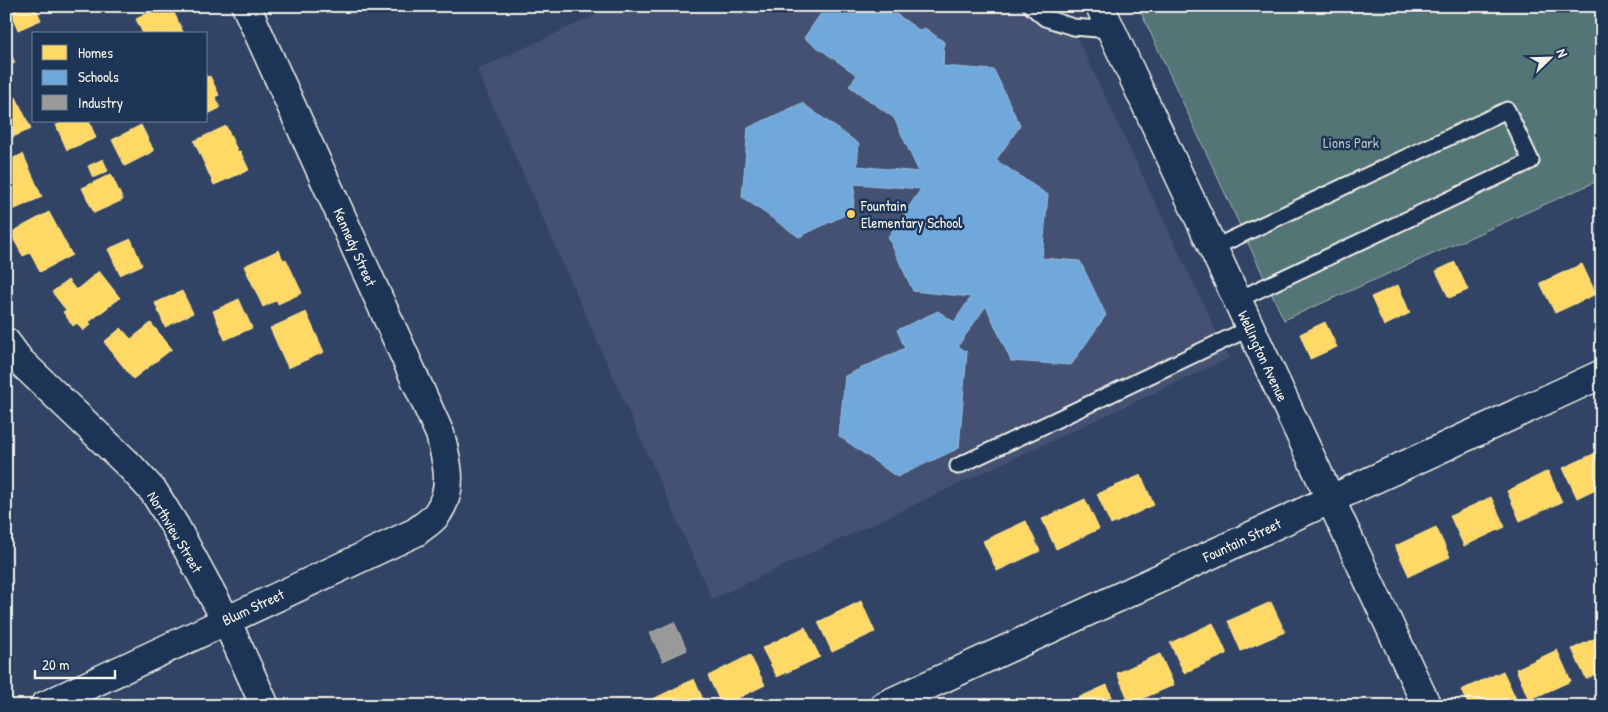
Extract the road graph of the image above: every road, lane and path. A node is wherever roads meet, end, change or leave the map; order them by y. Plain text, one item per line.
1 (246, 6) edge
2 (1031, 6) edge
3 (1106, 18) edge
4 (1213, 248) junction
5 (1237, 300) junction
6 (1250, 328) junction
7 (6, 342) edge
8 (1602, 374) edge
9 (958, 466) dead end
10 (448, 492) joint
11 (1330, 499) junction
12 (226, 620) junction
13 (44, 706) edge
14 (265, 706) edge
15 (883, 706) edge
16 (1427, 706) edge

1 - 10 street, Kennedy Street
2 - 3 lane
3 - 4 street, Wellington Avenue
4 - 5 street, Wellington Avenue
4 - 5 lane
5 - 6 street, Wellington Avenue
6 - 9 lane
6 - 11 street, Wellington Avenue
7 - 12 street, Northview Street
8 - 11 street, Fountain Street
10 - 12 street, Blum Street
11 - 15 street, Fountain Street
11 - 16 street, Wellington Avenue
12 - 13 street, Blum Street
12 - 14 street, Northview Street

